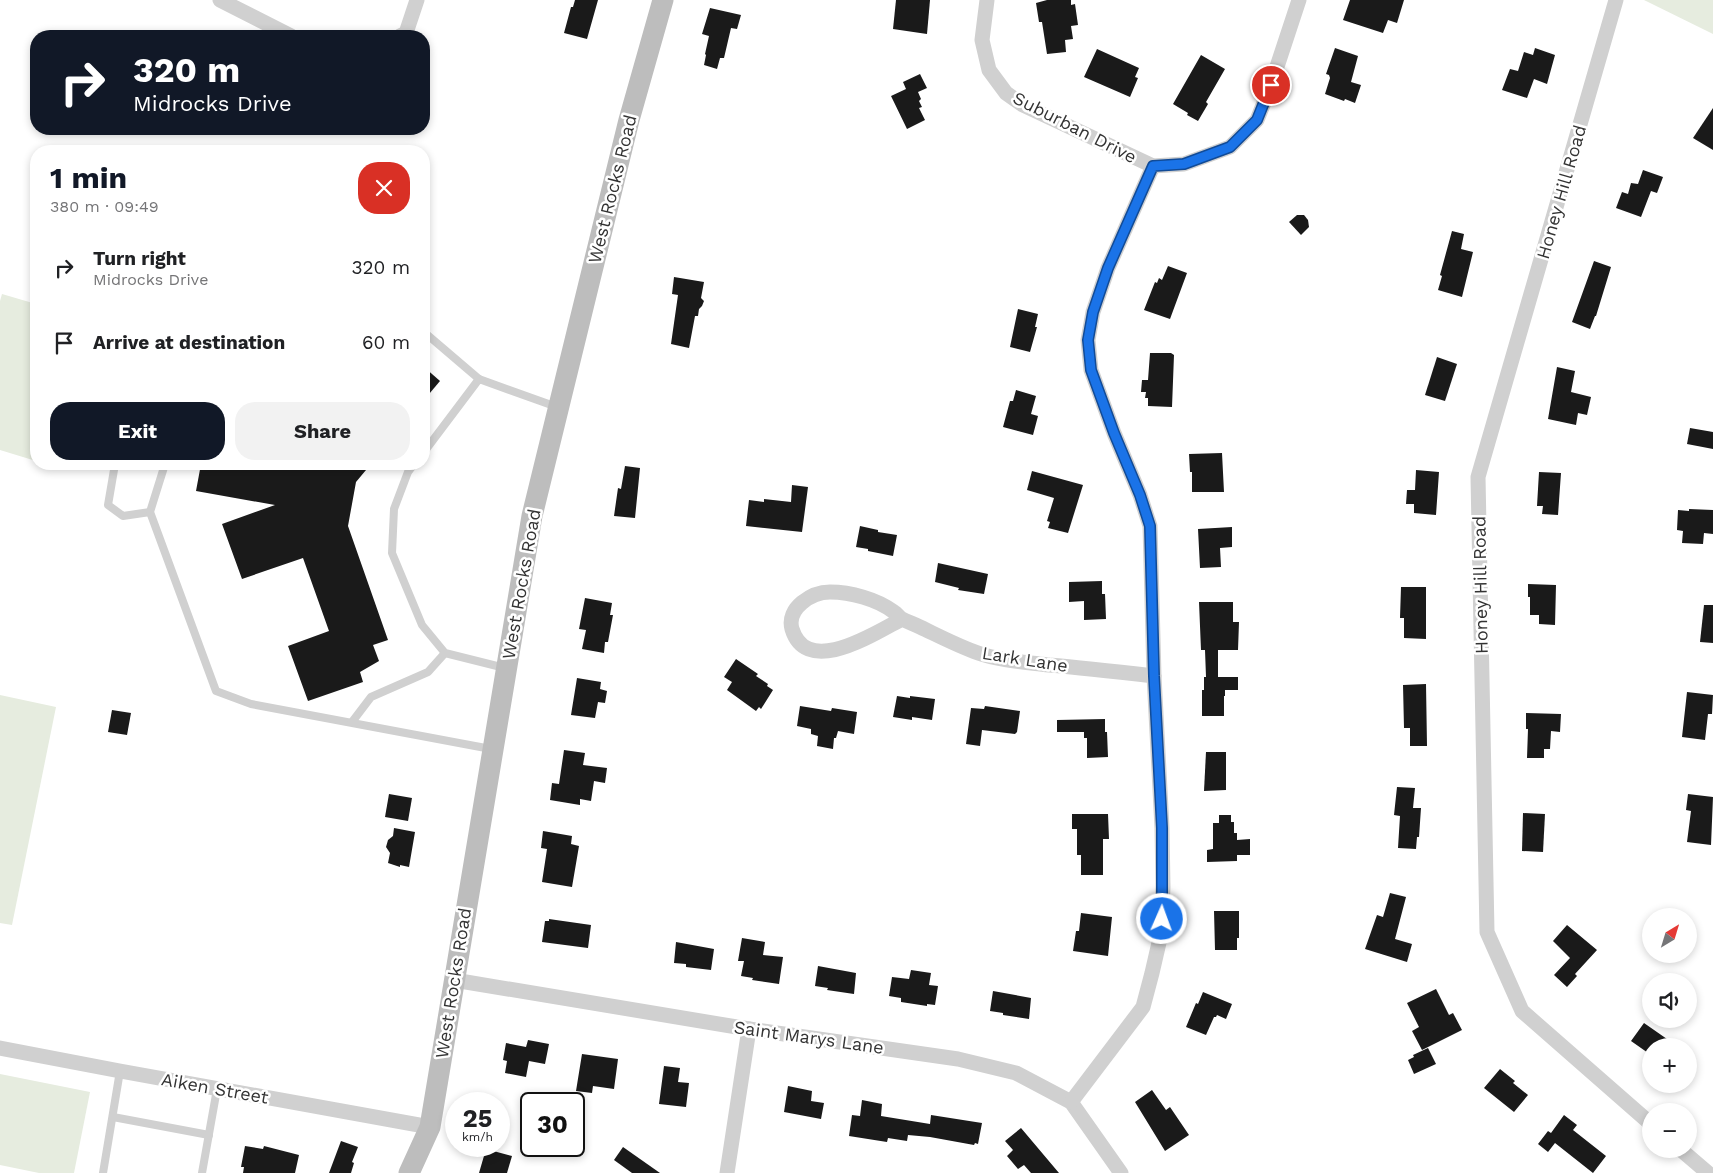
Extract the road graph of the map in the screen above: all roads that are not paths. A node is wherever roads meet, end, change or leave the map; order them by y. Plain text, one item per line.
1 (220, 0) edge
2 (417, 0) edge
3 (663, 0) edge
4 (987, 0) edge
5 (1299, 0) edge
6 (1616, 0) edge
7 (279, 30) edge
8 (405, 30) edge
9 (1153, 166) junction
10 (430, 337) edge
11 (479, 379) junction
12 (559, 408) junction
13 (430, 444) edge
14 (114, 470) edge
15 (163, 470) edge
16 (410, 470) edge
17 (150, 512) junction
18 (902, 619) junction
19 (445, 653) junction
20 (507, 668) junction
21 (1154, 676) junction
22 (352, 722) junction
23 (493, 750) junction
24 (454, 980) junction
25 (749, 1029) junction
26 (0, 1048) edge
27 (120, 1071) junction
28 (217, 1089) junction
29 (1071, 1102) junction
30 (1642, 1116) edge
31 (113, 1117) junction
32 (430, 1127) junction
33 (209, 1136) junction
34 (1690, 1158) edge
35 (103, 1173) edge
36 (202, 1173) edge
37 (409, 1173) edge
38 (727, 1173) edge
39 (1121, 1173) edge
40 (1708, 1173) edge

1 - 7 street
2 - 8 street
3 - 12 main road, West Rocks Road
4 - 9 street, Suburban Drive
5 - 9 street
6 - 30 street, Honey Hill Road
9 - 21 street
10 - 11 lane
11 - 12 lane
11 - 13 lane
12 - 20 main road, West Rocks Road
14 - 17 lane
15 - 17 lane
16 - 19 lane
17 - 22 lane
18 - 18 street, Lark Lane
18 - 21 street, Lark Lane
19 - 20 lane
19 - 22 lane
20 - 23 main road, West Rocks Road
21 - 29 street
22 - 23 lane
23 - 24 main road, West Rocks Road
24 - 25 street, Saint Marys Lane
24 - 32 main road, West Rocks Road
25 - 29 street, Saint Marys Lane
25 - 38 street
26 - 27 street, Aiken Street
27 - 28 street, Aiken Street
27 - 31 lane
28 - 32 street, Aiken Street
28 - 33 lane
29 - 39 street, Saint Marys Lane
31 - 33 lane
31 - 35 lane
32 - 37 main road, West Rocks Road
33 - 36 lane
34 - 40 street

